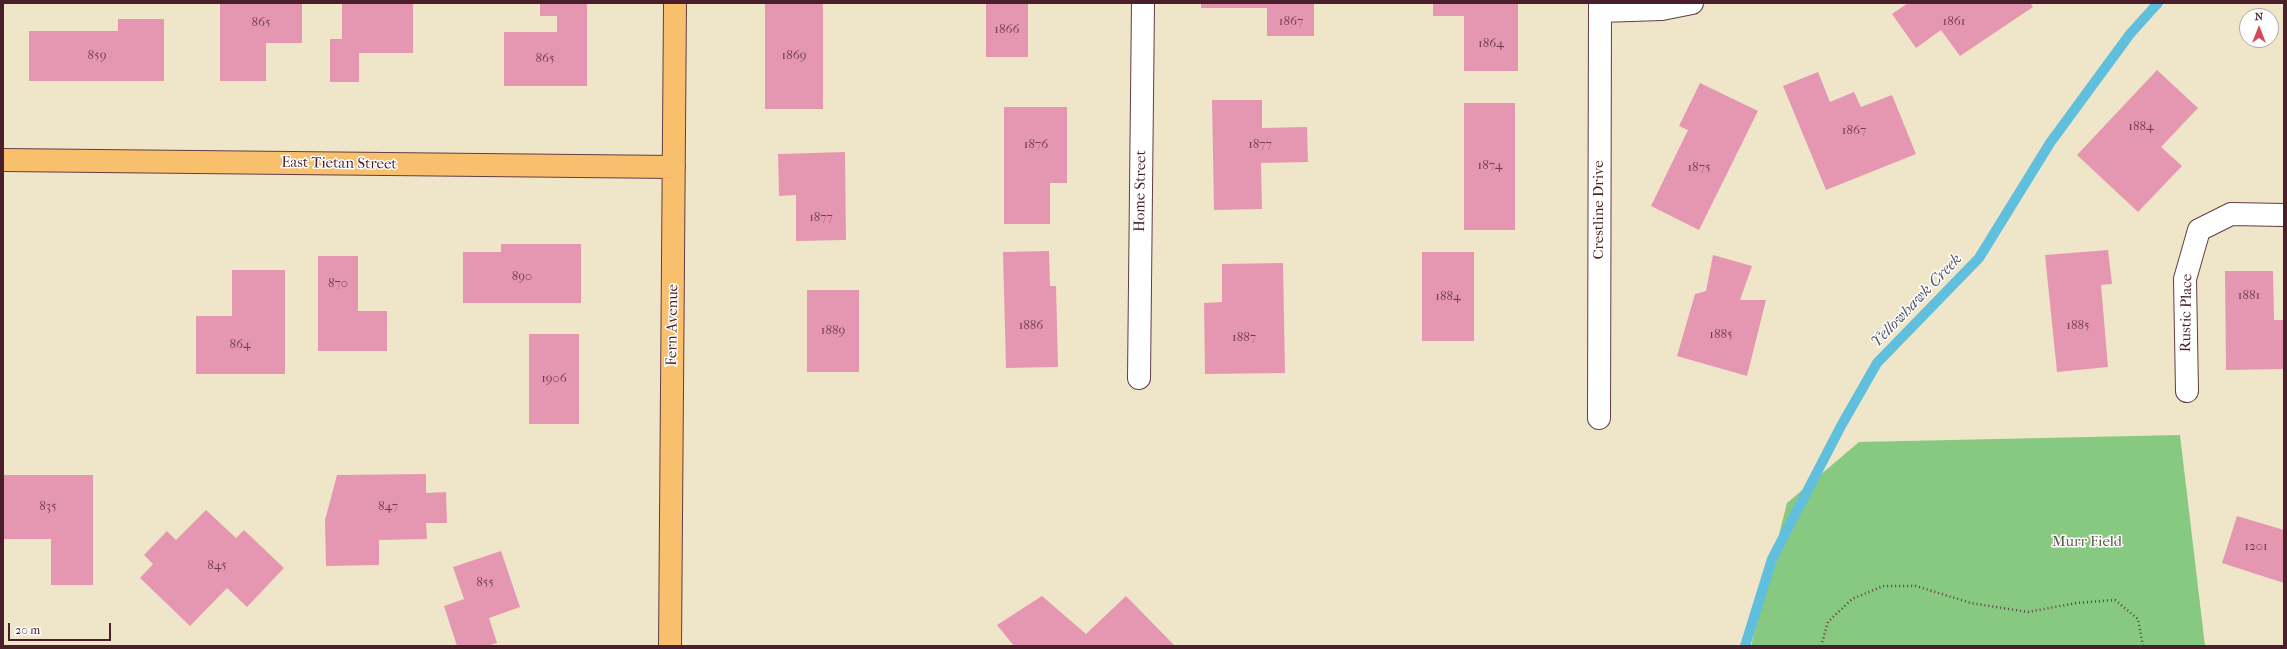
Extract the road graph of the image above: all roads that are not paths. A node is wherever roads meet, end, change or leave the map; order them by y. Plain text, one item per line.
1 (675, 3) edge
2 (1143, 3) edge
3 (1692, 3) edge
4 (1600, 7) edge
5 (3, 160) edge
6 (674, 167) junction
7 (2284, 215) edge
8 (1139, 378) dead end
9 (2187, 391) dead end
10 (1599, 418) dead end
11 (670, 646) edge

1 - 6 main road, Fern Avenue
2 - 8 street, Home Street
3 - 4 street
4 - 10 street, Crestline Drive
5 - 6 main road, East Tietan Street
6 - 11 main road, Fern Avenue
7 - 9 street, Rustic Place

